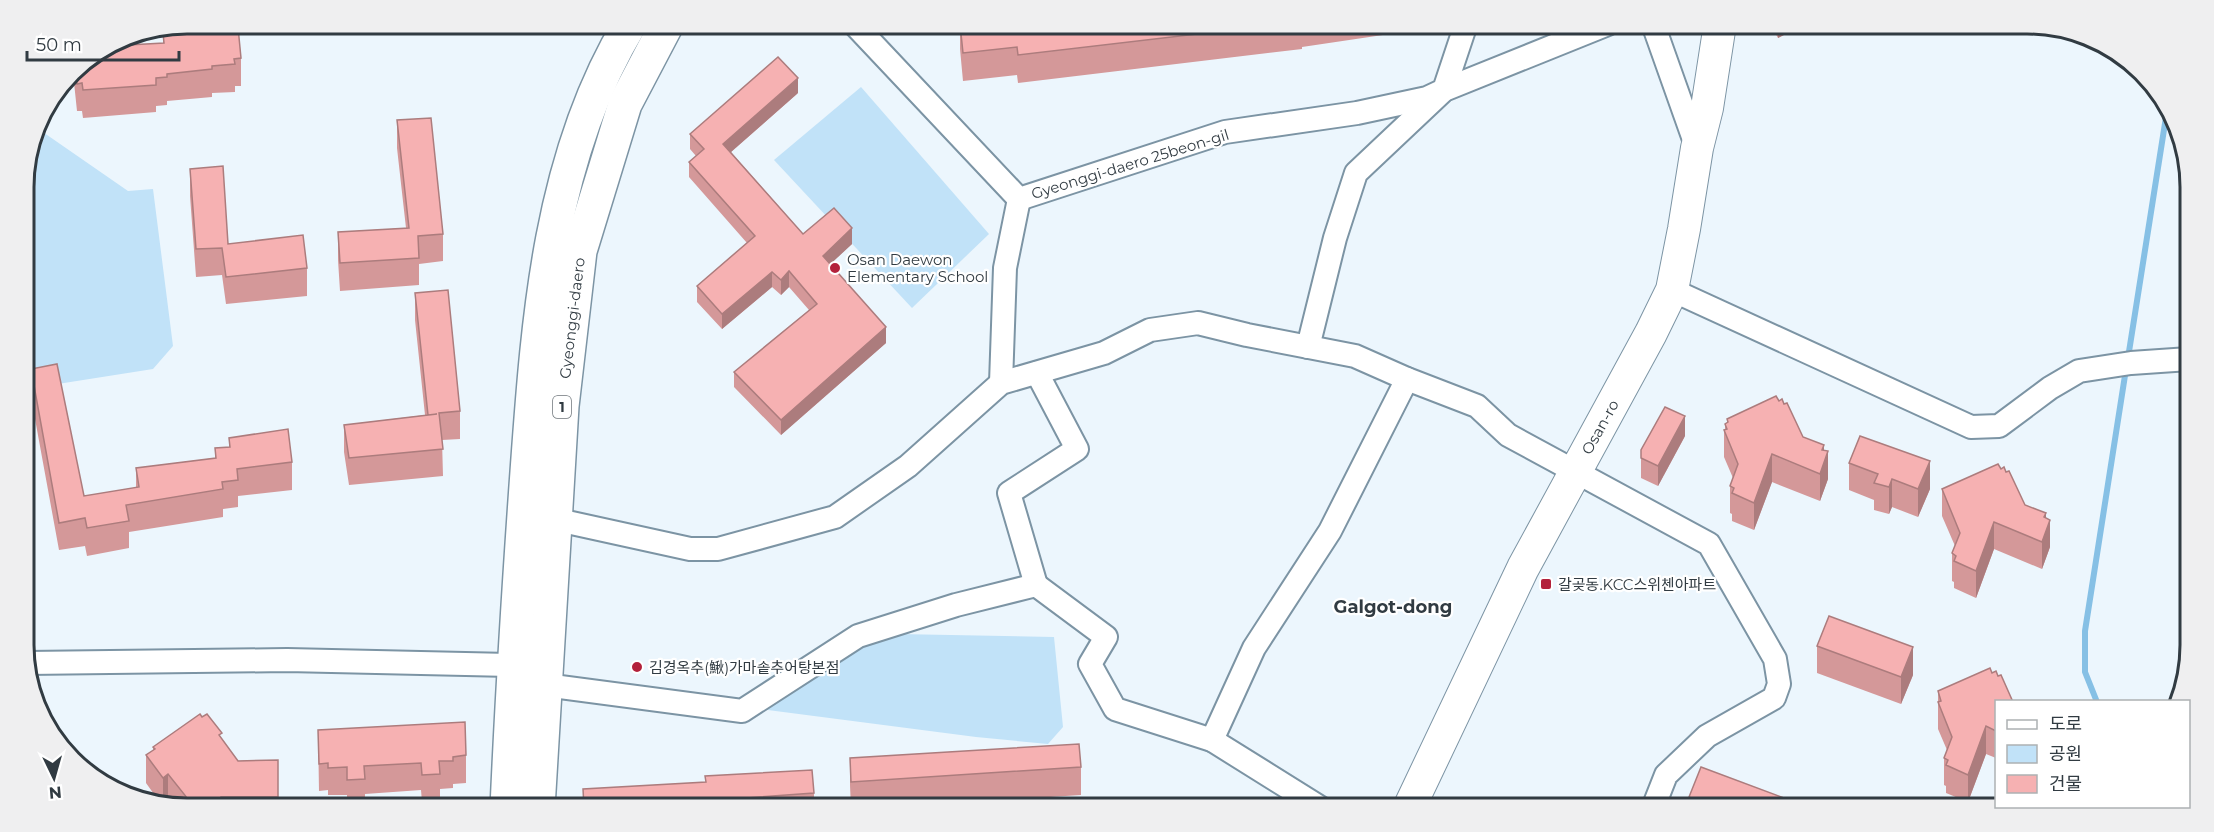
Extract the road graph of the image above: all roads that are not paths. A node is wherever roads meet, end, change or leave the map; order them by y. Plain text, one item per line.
1 (1463, 34) edge
2 (1583, 34) edge
3 (1657, 34) edge
4 (1718, 34) edge
5 (624, 35) edge
6 (661, 35) edge
7 (864, 35) edge
8 (1444, 90) junction
9 (1696, 148) junction
10 (1019, 199) junction
11 (1672, 290) junction
12 (1308, 347) junction
13 (2180, 360) edge
14 (1037, 373) junction
15 (1407, 379) junction
16 (1001, 383) junction
17 (1575, 473) junction
18 (554, 530) junction
19 (520, 561) junction
20 (1036, 585) junction
21 (36, 663) edge
22 (515, 665) junction
23 (545, 685) junction
24 (1212, 740) junction
25 (1304, 797) edge
26 (1414, 797) edge
27 (1657, 797) edge
28 (508, 798) edge
29 (539, 798) edge

1 - 8 street
2 - 8 street, Gyeonggi-daero 25beon-gil
3 - 9 street
4 - 9 street, Osan-ro
5 - 19 main road, Gyeonggi-daero / 1
6 - 18 main road, Gyeonggi-daero / 1
7 - 10 street, Gyeonggi-daero 25beon-gil
8 - 10 street, Gyeonggi-daero 25beon-gil
8 - 12 street
9 - 11 street, Osan-ro
10 - 16 street
11 - 13 street
11 - 17 street, Osan-ro
12 - 14 street
12 - 15 street
14 - 16 street
14 - 20 street
15 - 17 street
15 - 24 street
16 - 18 street
17 - 26 street, Osan-ro
17 - 27 street
18 - 19 street
18 - 23 main road, Gyeonggi-daero / 1
19 - 22 main road, Gyeonggi-daero / 1
20 - 23 street
20 - 24 street
21 - 22 street
22 - 23 street
22 - 28 main road, Gyeonggi-daero / 1
23 - 29 main road, Gyeonggi-daero / 1
24 - 25 street

